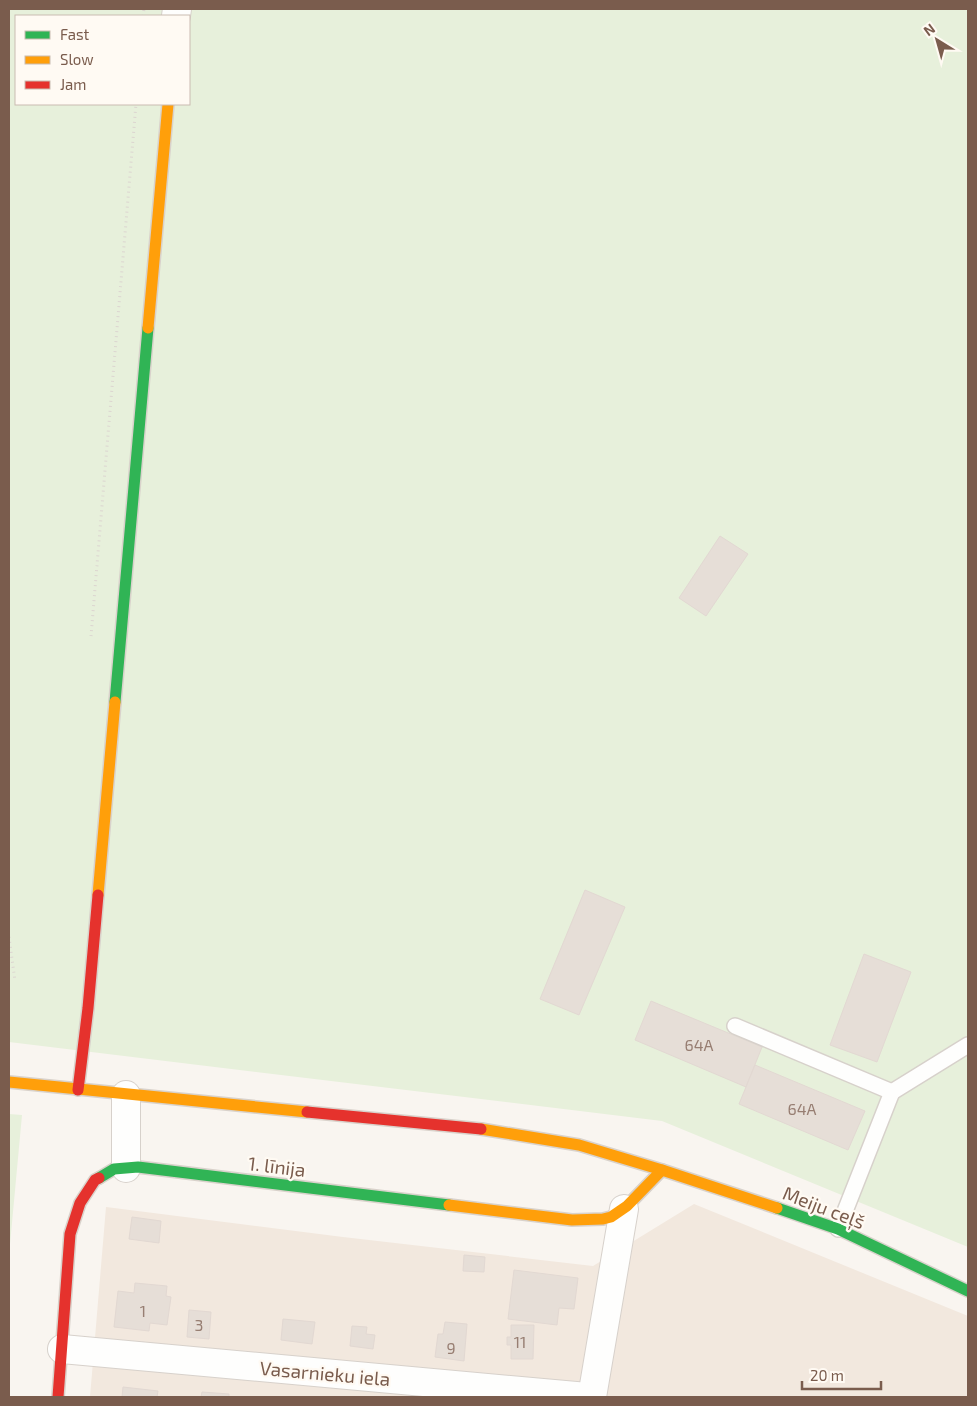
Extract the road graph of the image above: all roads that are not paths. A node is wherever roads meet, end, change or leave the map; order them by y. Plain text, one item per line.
1 (168, 105) edge
2 (735, 1026) dead end
3 (968, 1045) edge
4 (9, 1082) edge
5 (78, 1090) junction
6 (892, 1092) junction
7 (126, 1095) junction
8 (126, 1168) junction
9 (662, 1170) junction
10 (624, 1208) junction
11 (838, 1229) junction
12 (968, 1291) edge
13 (62, 1349) junction
14 (58, 1397) edge
15 (587, 1397) edge
16 (592, 1397) edge

1 - 5 street
2 - 6 lane
3 - 6 lane
4 - 5 street, Meiju ceļš
5 - 7 street, Meiju ceļš
6 - 11 lane
7 - 8 street
7 - 9 street, Meiju ceļš
8 - 10 street, 1. līnija
8 - 13 street, 1. līnija
9 - 10 street, 1. līnija
9 - 11 street, Meiju ceļš
10 - 16 street
11 - 12 street, Meiju ceļš
13 - 14 street, 1. līnija
13 - 15 street, Vasarnieku iela

